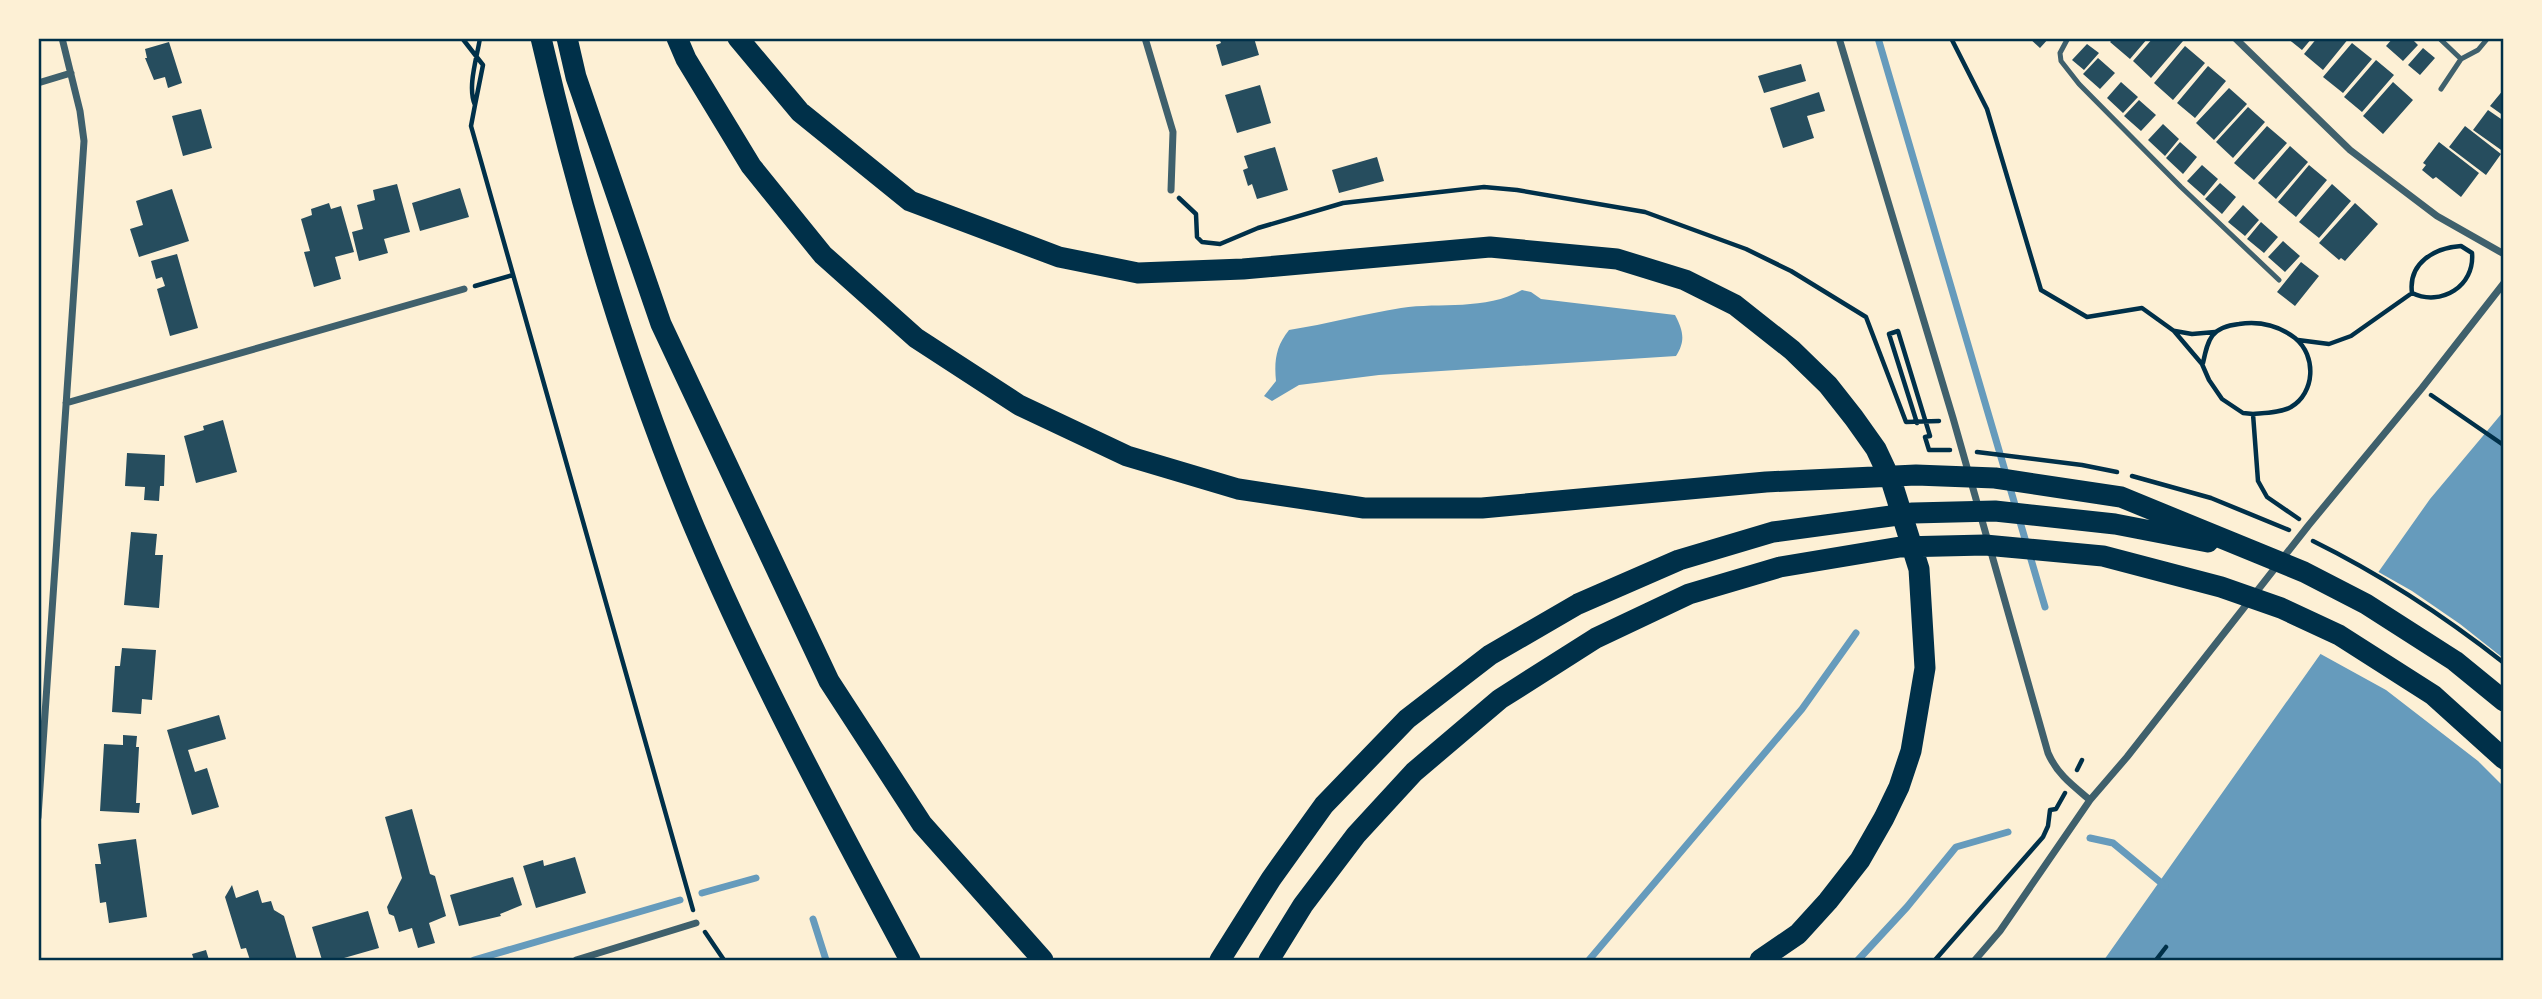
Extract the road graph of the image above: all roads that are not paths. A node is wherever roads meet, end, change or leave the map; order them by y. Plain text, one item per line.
1 (62, 38) edge
2 (541, 38) edge
3 (567, 38) edge
4 (677, 38) edge
5 (738, 38) edge
6 (1145, 38) edge
7 (1839, 38) edge
8 (2068, 38) edge
9 (2235, 38) edge
10 (2439, 38) edge
11 (2488, 38) edge
12 (2461, 59) junction
13 (71, 73) junction
14 (38, 83) edge
15 (2441, 89) dead end
16 (1171, 190) dead end
17 (2504, 254) edge
18 (2279, 280) dead end
19 (2504, 283) edge
20 (464, 289) road end
21 (66, 403) junction
22 (2254, 551) junction
23 (2504, 701) edge
24 (2504, 760) edge
25 (2090, 800) junction
26 (38, 817) edge
27 (696, 923) road end
28 (576, 961) edge
29 (910, 961) edge
30 (1044, 961) edge
31 (1220, 961) edge
32 (1269, 961) edge
33 (1760, 961) edge
34 (1975, 961) edge

1 - 13 street
2 - 29 highway
3 - 30 highway
4 - 22 highway
5 - 33 highway
6 - 16 street
7 - 25 street
8 - 18 lane
9 - 17 street
10 - 12 lane
11 - 12 lane
12 - 15 lane
13 - 14 street
13 - 21 street
19 - 25 street
20 - 21 street
21 - 26 street
22 - 23 highway
22 - 31 highway
24 - 32 highway
25 - 34 street
27 - 28 street

